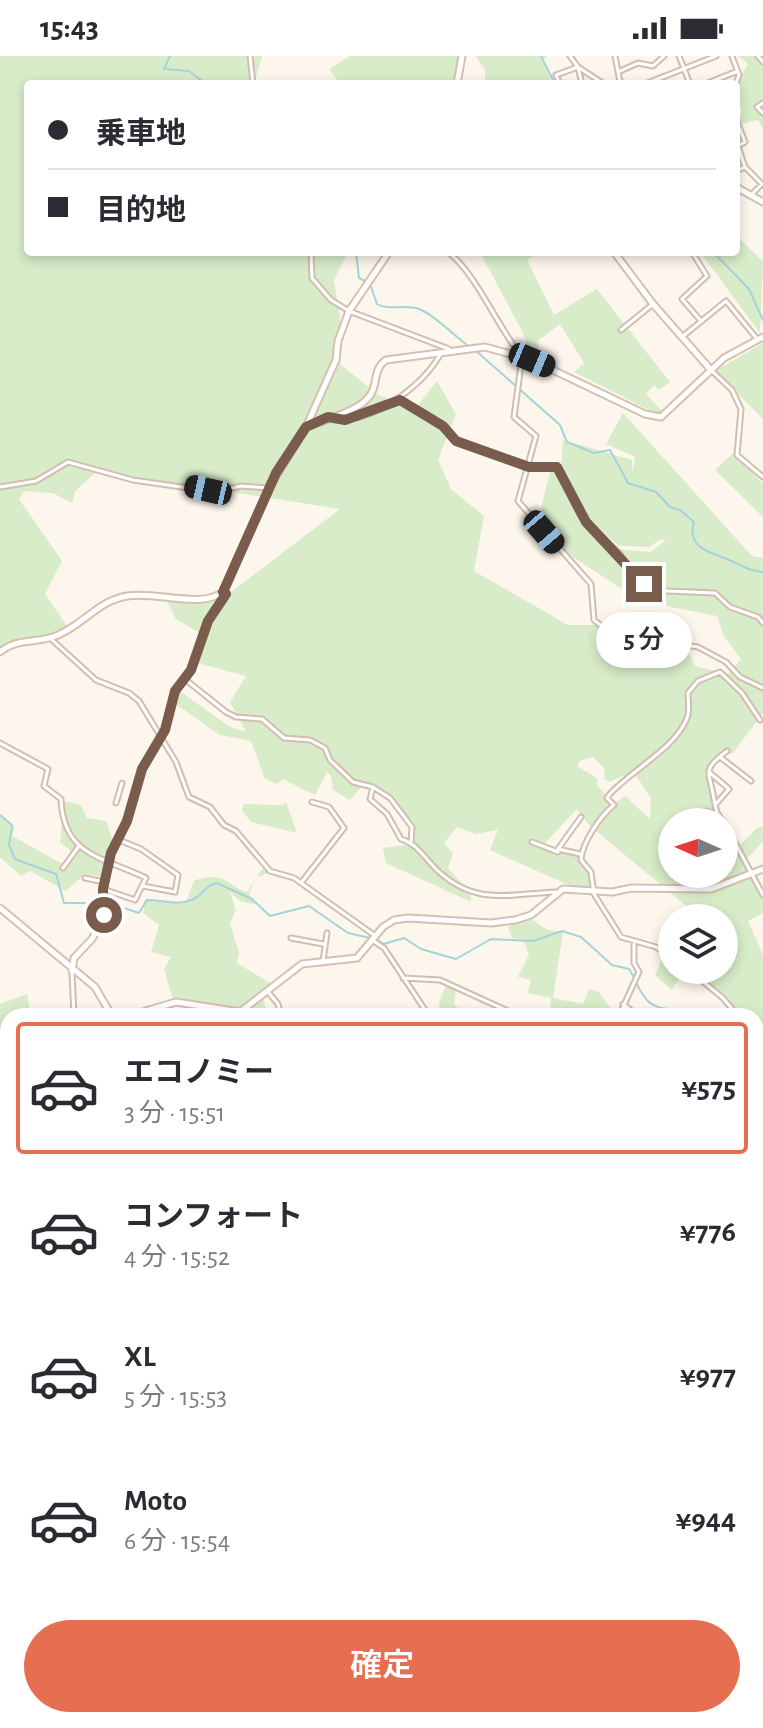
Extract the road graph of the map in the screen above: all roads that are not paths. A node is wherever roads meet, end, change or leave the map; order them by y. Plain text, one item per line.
1 (250, 56) edge
2 (462, 56) edge
3 (570, 56) edge
4 (615, 56) edge
5 (664, 56) edge
6 (679, 56) edge
7 (716, 56) edge
8 (732, 56) edge
9 (758, 56) edge
10 (763, 62) edge
11 (578, 67) junction
12 (684, 69) junction
13 (738, 71) junction
14 (618, 72) junction
15 (253, 80) edge
16 (458, 80) edge
17 (558, 80) edge
18 (581, 80) edge
19 (598, 80) edge
20 (619, 80) edge
21 (655, 80) edge
22 (688, 80) edge
23 (715, 80) edge
24 (737, 80) edge
25 (763, 103) edge
26 (763, 113) edge
27 (740, 154) edge
28 (745, 167) junction
29 (740, 169) edge
30 (740, 190) edge
31 (749, 197) junction
32 (763, 202) edge
33 (310, 256) edge
34 (386, 256) edge
35 (452, 256) edge
36 (617, 256) edge
37 (694, 256) edge
38 (653, 304) junction
39 (349, 311) junction
40 (701, 321) junction
41 (621, 330) dead end
42 (682, 337) junction
43 (761, 338) edge
44 (450, 350) junction
45 (442, 352) junction
46 (522, 357) junction
47 (711, 370) junction
48 (400, 400) junction
49 (328, 417) junction
50 (306, 427) junction
51 (529, 467) junction
52 (763, 477) edge
53 (0, 487) edge
54 (269, 488) junction
55 (223, 592) junction
56 (763, 623) edge
57 (50, 638) junction
58 (0, 652) edge
59 (728, 665) junction
60 (720, 672) junction
61 (185, 678) junction
62 (763, 688) edge
63 (760, 720) dead end
64 (162, 736) junction
65 (0, 743) edge
66 (727, 751) dead end
67 (720, 757) junction
68 (708, 771) junction
69 (751, 781) dead end
70 (122, 783) dead end
71 (373, 787) junction
72 (312, 802) dead end
73 (116, 803) dead end
74 (715, 805) junction
75 (716, 808) edge
76 (581, 817) dead end
77 (117, 840) junction
78 (411, 842) junction
79 (532, 842) dead end
80 (79, 846) junction
81 (738, 848) edge
82 (559, 852) junction
83 (582, 855) junction
84 (108, 864) junction
85 (63, 868) dead end
86 (763, 869) edge
87 (751, 873) junction
88 (85, 878) dead end
89 (301, 883) junction
90 (104, 886) junction
91 (143, 886) junction
92 (594, 890) junction
93 (555, 892) junction
94 (763, 895) edge
95 (0, 908) edge
96 (327, 933) dead end
97 (373, 937) junction
98 (291, 938) dead end
99 (323, 944) junction
100 (634, 944) junction
101 (658, 948) edge
102 (323, 962) junction
103 (72, 971) junction
104 (403, 978) junction
105 (706, 984) edge
106 (268, 991) junction
107 (623, 1004) junction
108 (74, 1008) edge
109 (107, 1008) edge
110 (156, 1008) edge
111 (209, 1008) edge
112 (243, 1008) edge
113 (279, 1008) edge
114 (424, 1008) edge
115 (501, 1008) edge
116 (622, 1008) edge
117 (628, 1008) edge
118 (733, 1008) edge

1 - 15 street
2 - 16 street
3 - 11 street
4 - 14 street
5 - 14 street
6 - 12 street
7 - 12 street
8 - 13 street
9 - 10 street
11 - 17 street
11 - 18 street
11 - 19 street
12 - 21 street
12 - 22 street
13 - 23 street
13 - 24 street
14 - 20 street
25 - 26 street
27 - 28 street
28 - 29 street
28 - 31 street
30 - 31 street
31 - 32 street
33 - 39 street
34 - 39 street
35 - 46 street
36 - 38 street
37 - 40 street
38 - 41 street
38 - 42 street
39 - 44 street
39 - 50 street
40 - 42 street
40 - 43 street
42 - 47 street
43 - 47 street
44 - 45 street
44 - 46 street
45 - 48 street
45 - 49 street
46 - 47 street
46 - 51 street
47 - 52 street
48 - 49 street
48 - 51 street
49 - 50 street
50 - 54 street
51 - 56 street
51 - 59 street
53 - 54 street
54 - 55 street
55 - 57 street
55 - 61 street
57 - 58 street
57 - 64 street
59 - 60 street
59 - 62 street
60 - 63 street
60 - 83 street
61 - 64 street
61 - 71 street
64 - 77 street
64 - 89 street
65 - 80 street
66 - 67 street
67 - 68 street
67 - 69 street
68 - 74 street
68 - 74 street
70 - 73 street
71 - 78 street
71 - 78 street
72 - 89 street
74 - 75 street
76 - 82 street
77 - 84 street
77 - 91 street
78 - 93 street
79 - 82 street
80 - 84 street
80 - 85 street
81 - 87 street
82 - 83 street
83 - 92 street
84 - 90 street
84 - 91 street
86 - 87 street
87 - 92 street
87 - 94 street
88 - 90 street
89 - 97 street
90 - 91 street
90 - 103 street
92 - 93 street
92 - 100 street
93 - 97 street
95 - 103 street
96 - 99 street
97 - 102 street
97 - 104 street
98 - 99 street
99 - 102 street
100 - 101 street
100 - 107 street
102 - 106 street
103 - 108 street
103 - 109 street
104 - 114 street
104 - 115 street
105 - 118 street
106 - 112 street
106 - 113 street
107 - 116 street
107 - 117 street
110 - 111 street

